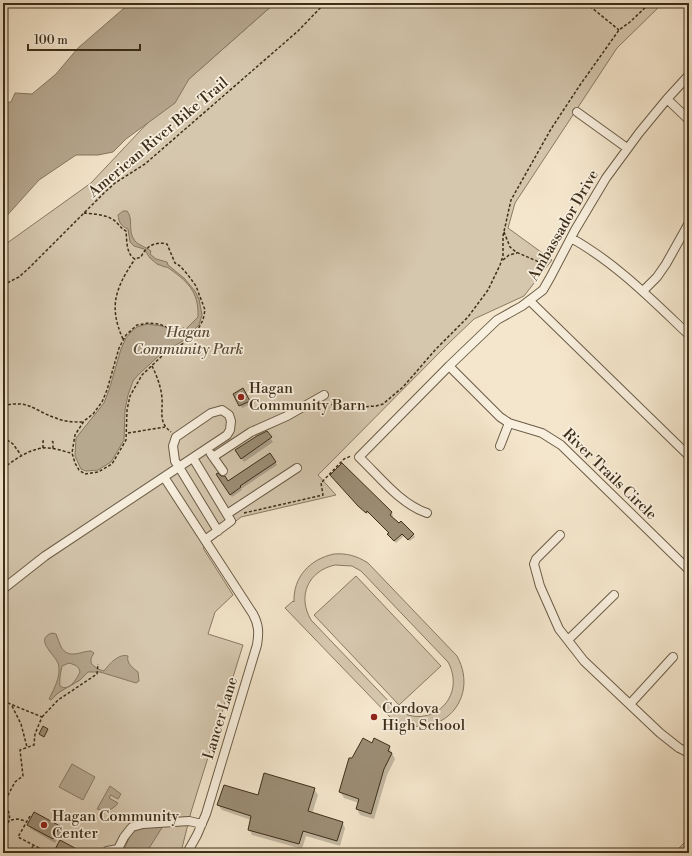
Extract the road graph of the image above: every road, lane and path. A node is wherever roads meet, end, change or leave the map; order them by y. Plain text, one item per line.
1 (326, 3) edge
2 (586, 3) edge
3 (650, 3) edge
4 (619, 30) junction
5 (689, 75) edge
6 (667, 99) junction
7 (577, 112) dead end
8 (689, 120) edge
9 (627, 148) junction
10 (84, 213) junction
11 (689, 223) edge
12 (504, 232) junction
13 (571, 238) junction
14 (518, 253) junction
15 (135, 258) junction
16 (502, 261) junction
17 (555, 269) junction
18 (3, 285) edge
19 (643, 291) junction
20 (530, 301) junction
21 (184, 328) dead end
22 (689, 335) edge
23 (124, 339) junction
24 (152, 366) junction
25 (448, 366) junction
26 (324, 399) joint
27 (3, 406) edge
28 (84, 422) junction
29 (509, 423) junction
30 (128, 434) junction
31 (3, 437) edge
32 (45, 441) dead end
33 (52, 441) dead end
34 (500, 446) dead end
35 (43, 448) junction
36 (53, 449) junction
37 (207, 449) junction
38 (72, 453) junction
39 (21, 455) junction
40 (689, 456) edge
41 (213, 457) junction
42 (359, 457) junction
43 (193, 458) junction
44 (3, 468) edge
45 (179, 468) junction
46 (297, 468) dead end
47 (223, 471) dead end
48 (164, 477) junction
49 (427, 512) dead end
50 (229, 517) junction
51 (218, 531) junction
52 (560, 535) dead end
53 (205, 540) junction
54 (689, 570) edge
55 (3, 589) edge
56 (614, 594) dead end
57 (568, 640) junction
58 (673, 657) dead end
59 (98, 664) dead end
60 (3, 702) edge
61 (630, 704) junction
62 (12, 706) junction
63 (42, 717) junction
64 (27, 748) junction
65 (689, 753) edge
66 (30, 816) dead end
67 (11, 820) junction
68 (27, 822) junction
69 (202, 824) junction
70 (3, 840) edge
71 (33, 845) junction
72 (107, 851) dead end
73 (8, 853) edge
74 (29, 853) edge
75 (36, 853) edge
76 (187, 853) edge

1 - 10 path, American River Bike Trail
2 - 4 path
3 - 4 path
4 - 12 path
5 - 6 street, Ambassador Drive
6 - 8 street
6 - 9 street, Ambassador Drive
7 - 9 street
9 - 13 street, Ambassador Drive
10 - 15 path
10 - 18 path, American River Bike Trail
11 - 19 street
12 - 14 path
12 - 16 path
13 - 17 street, Ambassador Drive
13 - 19 street
14 - 16 path
14 - 17 path
15 - 23 path
15 - 24 path
16 - 26 path
17 - 20 street, Ambassador Drive
19 - 22 street
20 - 25 street, Ambassador Drive
20 - 40 street
21 - 23 path
23 - 28 path
24 - 30 path
24 - 30 path
25 - 29 street, River Trails Circle
25 - 42 street, Ambassador Drive
26 - 41 street
27 - 28 path
28 - 38 path
29 - 34 street
29 - 54 street, River Trails Circle
30 - 38 path
31 - 39 path
32 - 35 path
33 - 36 path
35 - 36 path
35 - 39 path
36 - 38 path
37 - 41 street
37 - 43 street
37 - 45 street
39 - 44 path
41 - 47 street
42 - 49 street
42 - 50 path
43 - 45 street
43 - 50 street
45 - 48 street
45 - 51 street
46 - 50 street
48 - 53 street, Lancer Lane
48 - 55 street
50 - 51 street
51 - 53 street
52 - 57 street
53 - 69 street, Lancer Lane
56 - 57 street
57 - 61 street
58 - 61 street
59 - 63 path
60 - 62 path
61 - 65 street
62 - 63 path
62 - 64 path
63 - 64 path
64 - 67 path
66 - 68 path
67 - 68 path
67 - 70 path
68 - 71 path
69 - 72 street
69 - 76 street, Lancer Lane
70 - 73 path
71 - 74 path
71 - 75 path

